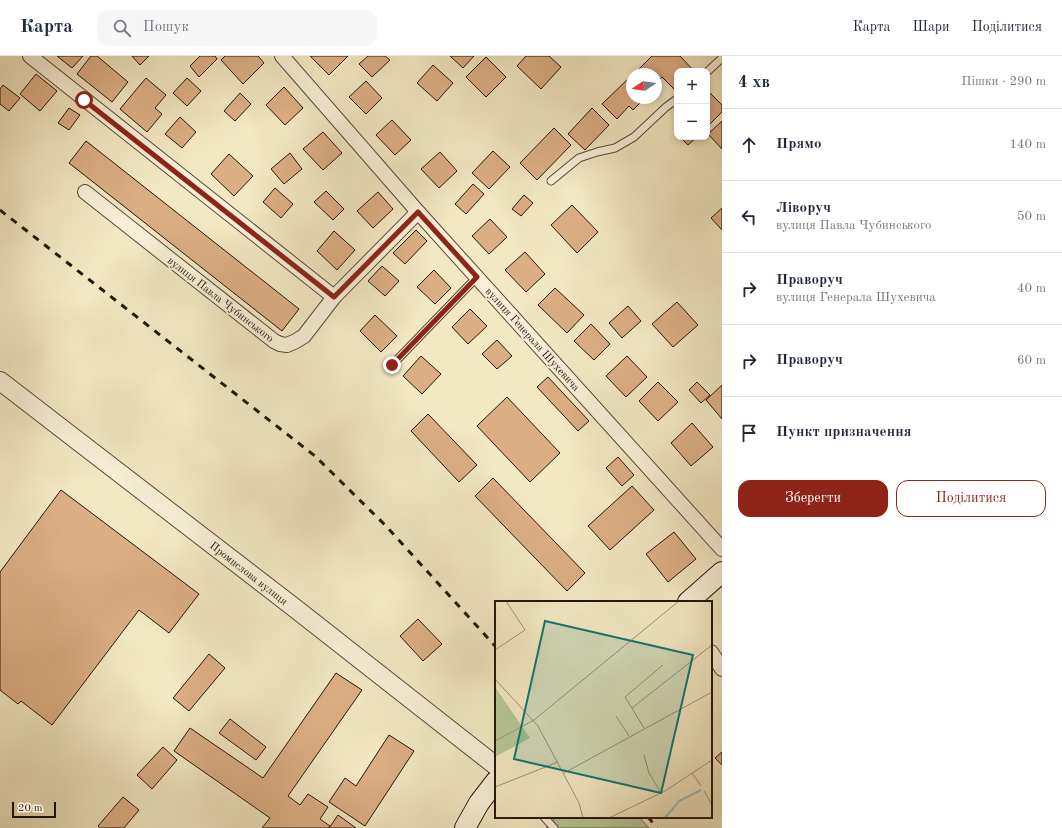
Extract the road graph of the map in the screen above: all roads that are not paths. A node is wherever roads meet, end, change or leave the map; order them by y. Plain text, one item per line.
1 (30, 56) edge
2 (282, 56) edge
3 (722, 58) edge
4 (710, 69) edge
5 (674, 101) edge
6 (552, 181) dead end
7 (85, 192) dead end
8 (418, 212) junction
9 (477, 277) junction
10 (334, 297) junction
11 (392, 365) dead end
12 (0, 381) edge
13 (722, 549) edge
14 (722, 572) edge
15 (689, 601) edge
16 (712, 654) edge
17 (722, 670) edge
18 (495, 765) edge
19 (495, 782) edge
20 (545, 818) edge
21 (465, 828) edge
22 (554, 828) edge

1 - 10 street
2 - 8 street, вулиця Генерала Шухевича
3 - 4 lane
5 - 6 lane
7 - 10 street, вулиця Павла Чубинського
8 - 9 street, вулиця Генерала Шухевича
8 - 10 street, вулиця Павла Чубинського
9 - 11 lane
9 - 13 street, вулиця Генерала Шухевича
12 - 18 street, Промислова вулиця
14 - 15 main road
16 - 17 street
19 - 21 main road
20 - 22 lane

